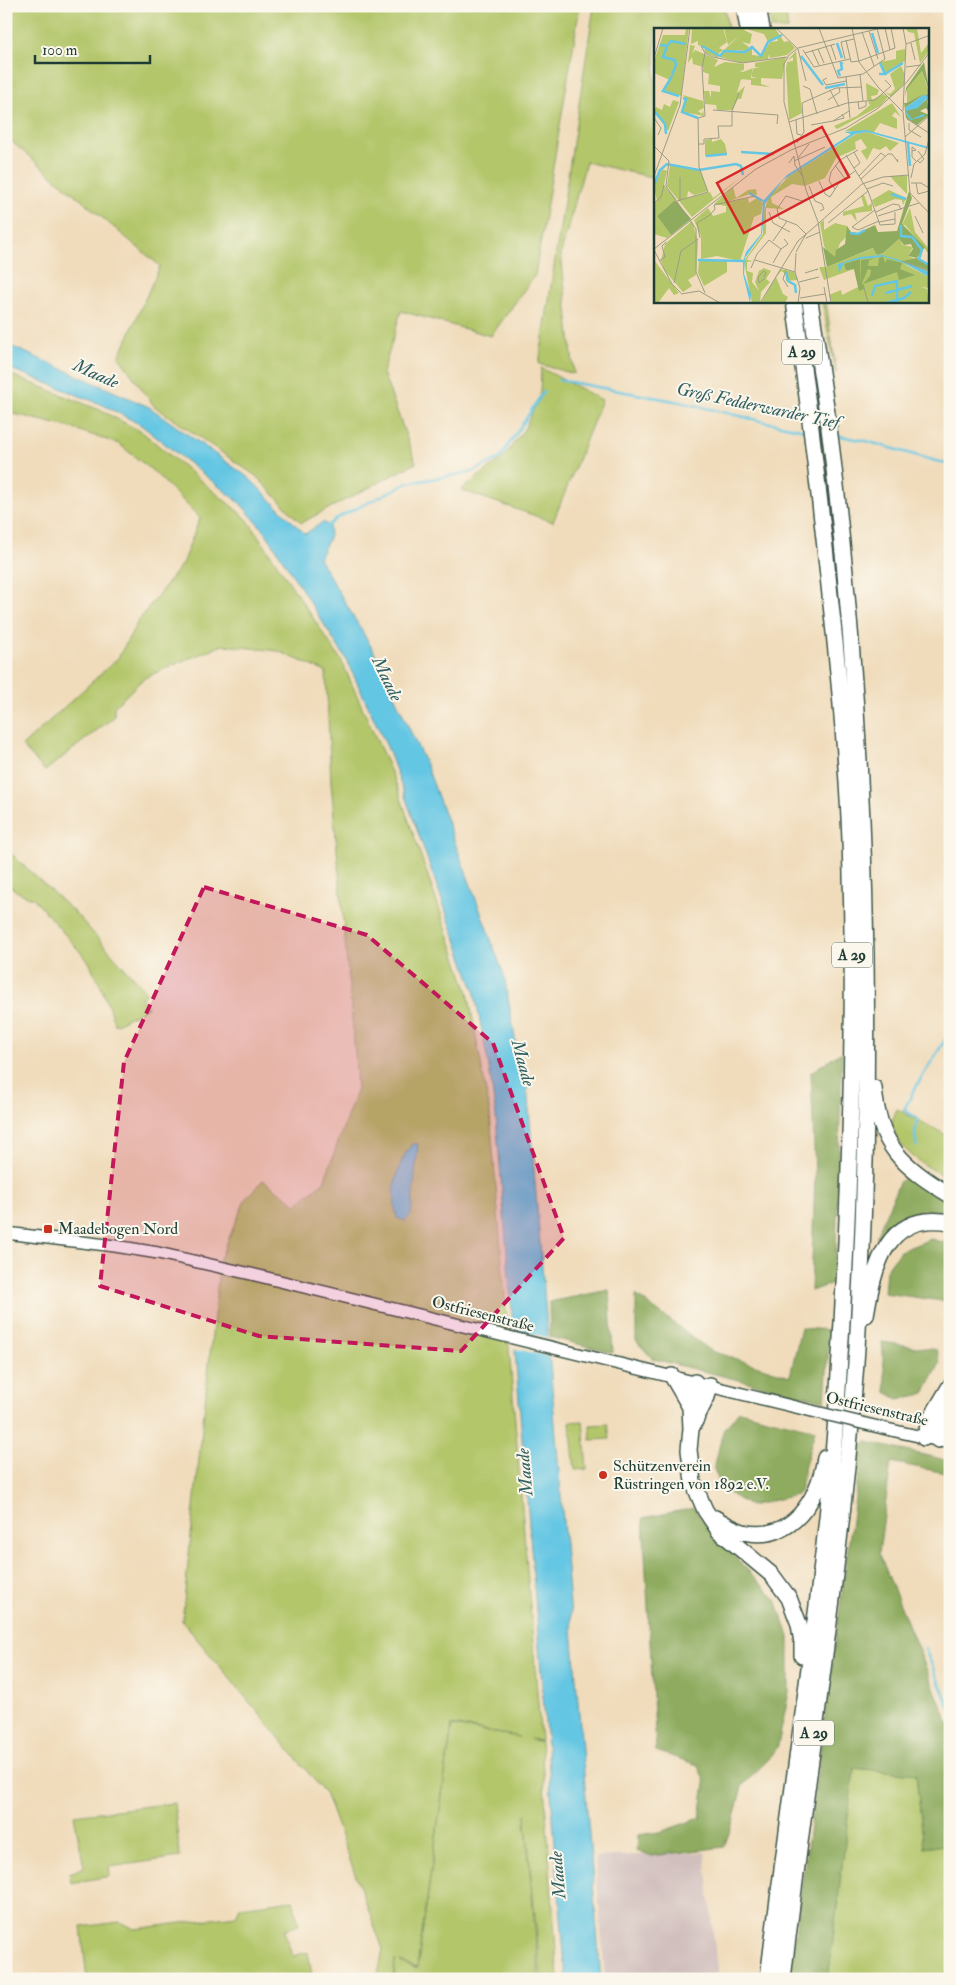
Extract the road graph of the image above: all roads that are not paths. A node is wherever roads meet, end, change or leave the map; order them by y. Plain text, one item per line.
1 (744, 6) edge
2 (758, 6) edge
3 (748, 28) edge
4 (762, 28) edge
5 (794, 302) edge
6 (810, 302) edge
7 (868, 1040) junction
8 (950, 1194) edge
9 (950, 1222) edge
10 (6, 1233) edge
11 (857, 1350) junction
12 (672, 1376) junction
13 (839, 1376) junction
14 (702, 1384) junction
15 (949, 1387) edge
16 (690, 1407) junction
17 (948, 1415) edge
18 (691, 1429) junction
19 (937, 1440) edge
20 (709, 1515) junction
21 (805, 1694) junction
22 (768, 1979) edge
23 (783, 1979) edge

1 - 3 highway
2 - 4 highway
5 - 13 highway, A 29
6 - 7 highway, A 29
7 - 8 highway
7 - 11 highway, A 29
9 - 11 highway
10 - 12 main road, Ostfriesenstraße
11 - 23 highway, A 29
12 - 14 main road, Ostfriesenstraße
12 - 16 highway
13 - 20 highway
13 - 21 highway, A 29
14 - 16 highway
14 - 18 highway
14 - 19 main road, Ostfriesenstraße, bridge
15 - 17 highway
15 - 19 highway
16 - 18 highway
17 - 19 highway
18 - 20 highway
20 - 21 highway
21 - 22 highway, A 29

